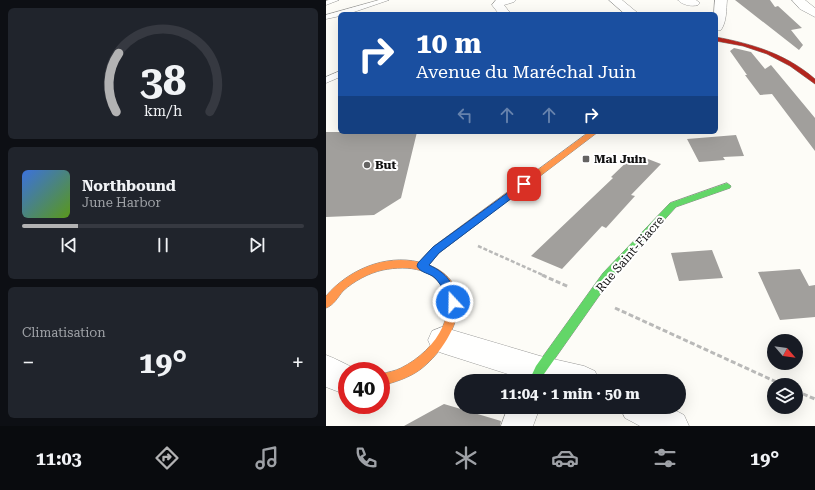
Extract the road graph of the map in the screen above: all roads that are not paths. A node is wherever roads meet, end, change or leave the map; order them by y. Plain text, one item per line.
1 (336, 0) edge
2 (386, 0) edge
3 (510, 0) edge
4 (615, 0) edge
5 (722, 0) edge
6 (798, 0) edge
7 (326, 3) edge
8 (347, 12) edge
9 (503, 12) edge
10 (630, 12) edge
11 (815, 13) edge
12 (338, 14) edge
13 (326, 17) edge
14 (718, 22) edge
15 (718, 39) edge
16 (338, 75) edge
17 (326, 80) edge
18 (815, 82) edge
19 (591, 134) edge
20 (727, 186) dead end
21 (422, 266) junction
22 (326, 303) edge
23 (442, 340) junction
24 (532, 374) edge
25 (538, 374) edge
26 (390, 377) edge
27 (521, 414) edge
28 (649, 414) edge
29 (517, 426) edge
30 (672, 426) edge

1 - 7 lane
2 - 8 lane
3 - 9 street
4 - 10 street
5 - 14 street
6 - 11 street
12 - 13 lane
15 - 18 street
16 - 17 lane
19 - 21 street
20 - 25 street, Rue Saint-Fiacre
21 - 22 street
21 - 23 street
23 - 24 street
23 - 26 street
27 - 29 street
28 - 30 street

